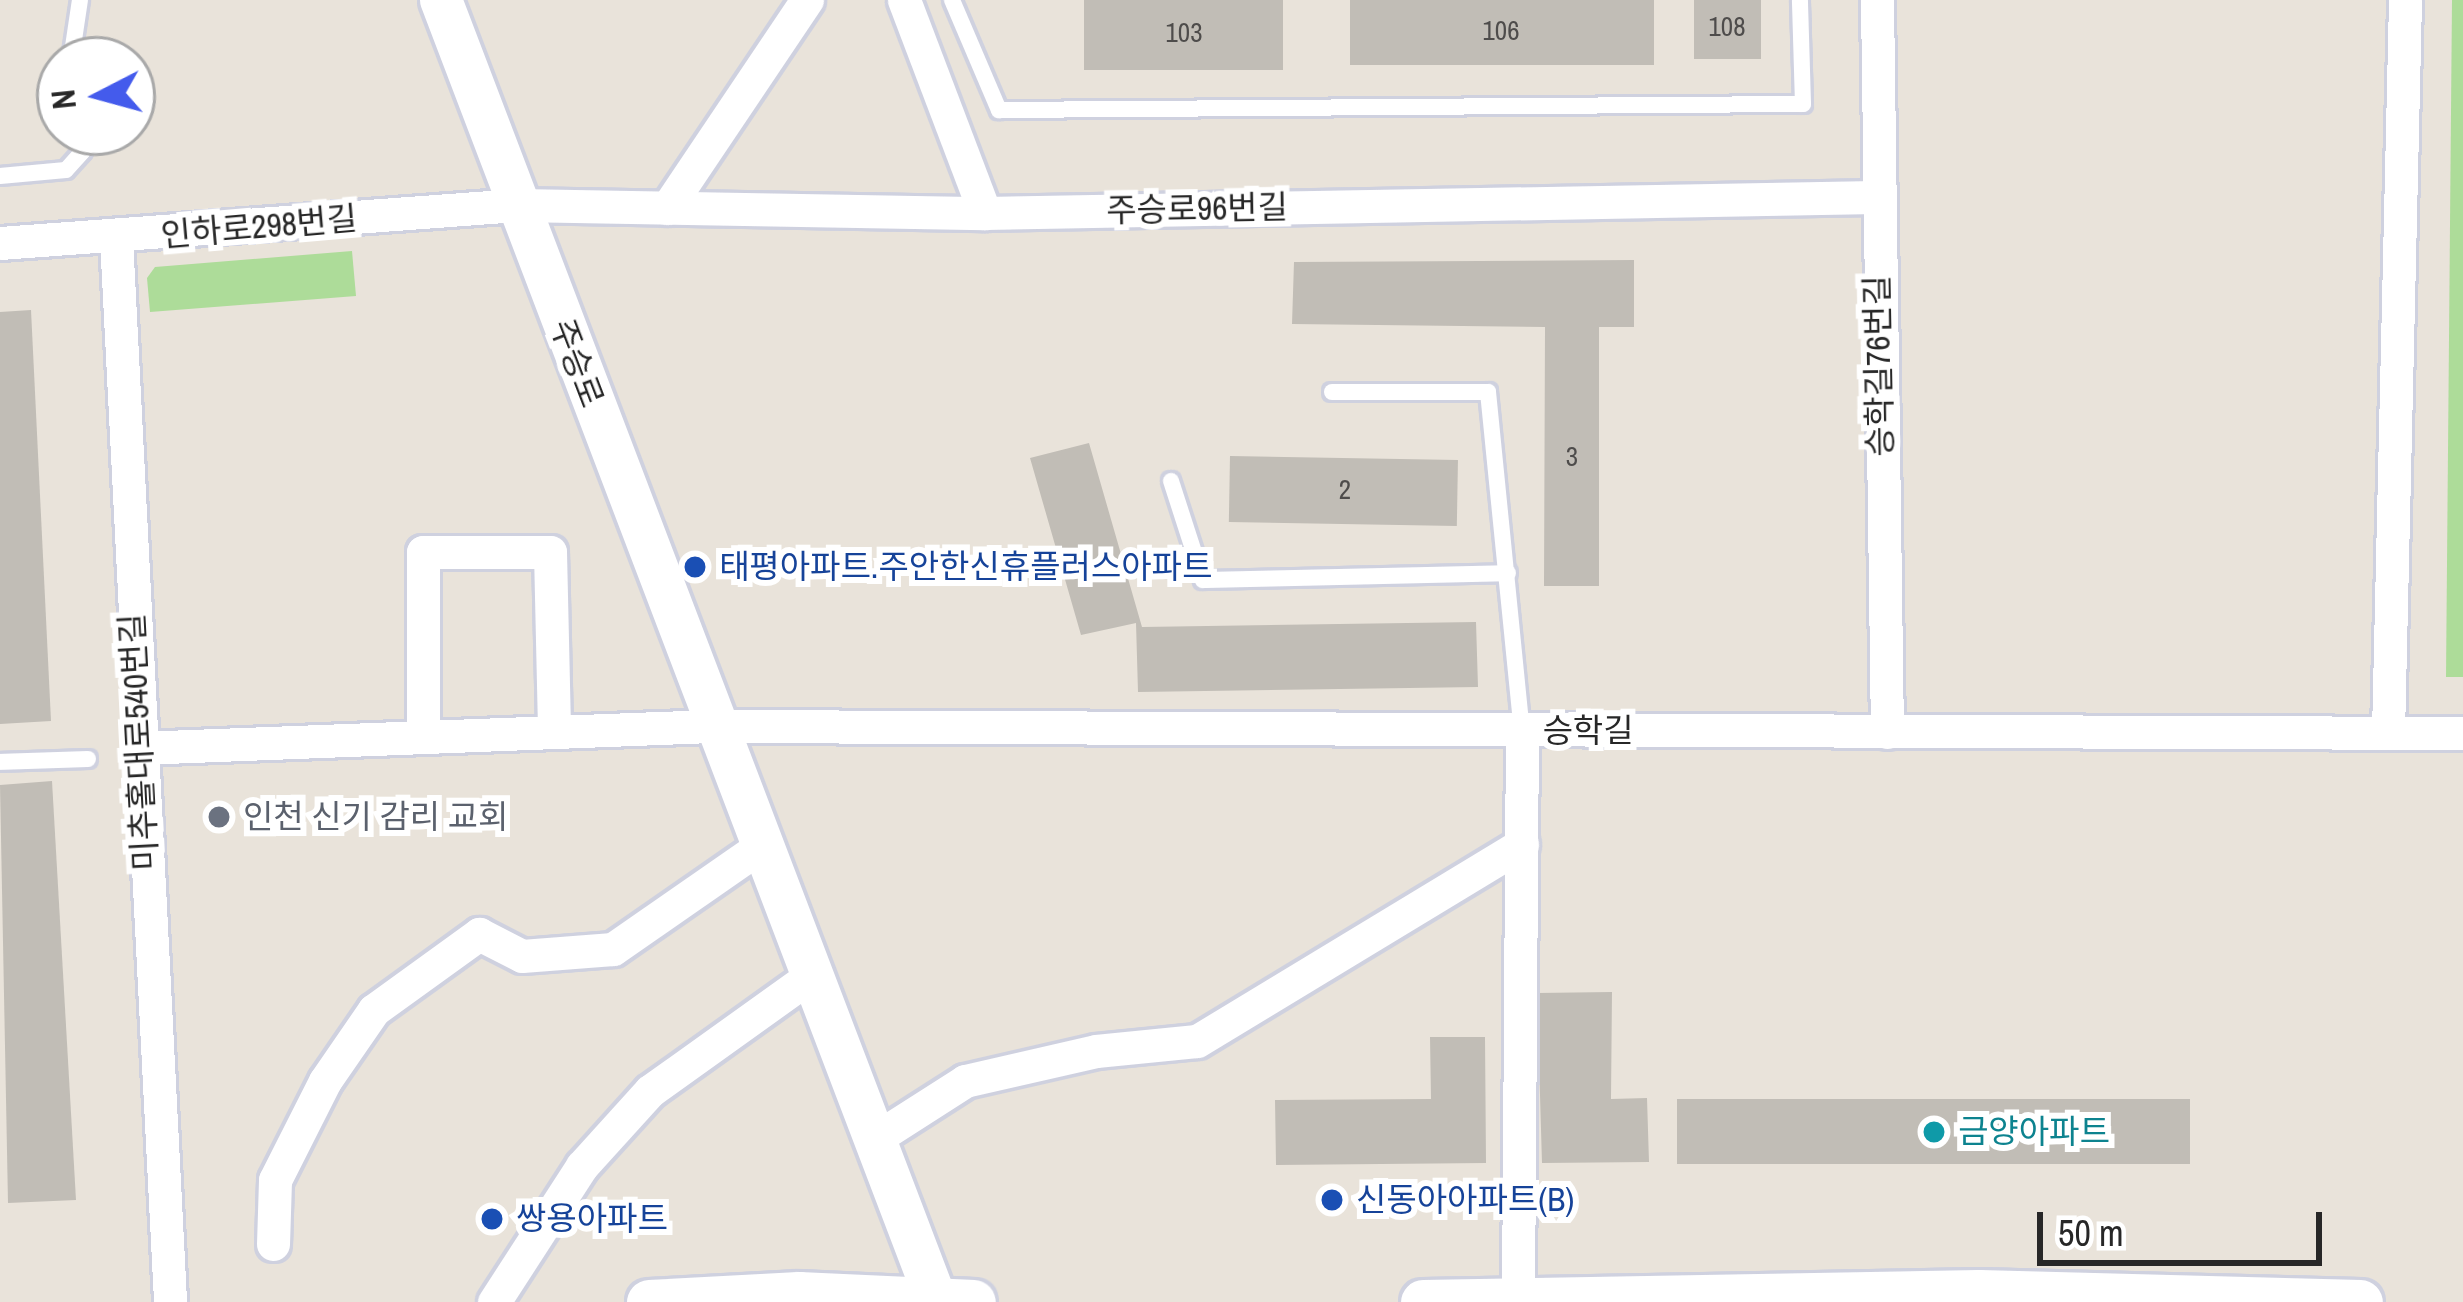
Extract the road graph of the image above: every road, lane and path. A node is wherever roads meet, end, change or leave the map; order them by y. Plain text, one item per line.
1 (80, 0) edge
2 (441, 0) edge
3 (807, 0) edge
4 (904, 0) edge
5 (952, 0) edge
6 (1800, 0) edge
7 (1877, 0) edge
8 (2405, 0) edge
9 (75, 36) edge
10 (79, 156) edge
11 (0, 176) edge
12 (1876, 197) junction
13 (518, 205) junction
14 (667, 208) junction
15 (985, 213) junction
16 (116, 238) junction
17 (0, 243) edge
18 (1332, 392) dead end
19 (1172, 481) dead end
20 (1508, 573) junction
21 (712, 726) junction
22 (1522, 730) junction
23 (554, 732) junction
24 (1887, 732) junction
25 (2388, 733) junction
26 (2463, 733) edge
27 (423, 737) junction
28 (139, 748) junction
29 (88, 759) dead end
30 (0, 762) edge
31 (1522, 844) junction
32 (760, 846) junction
33 (812, 975) junction
34 (876, 1138) junction
35 (273, 1244) dead end
36 (1980, 1297) edge
37 (1518, 1299) edge
38 (949, 1301) edge
39 (170, 1302) edge
40 (494, 1302) edge
41 (649, 1302) edge
42 (1423, 1302) edge
43 (2360, 1302) edge

1 - 9 lane
2 - 13 street, 주승로
3 - 14 street
4 - 15 street
5 - 6 lane
7 - 12 street, 승학길76번길
8 - 25 street
10 - 11 lane
12 - 15 street, 주승로96번길
12 - 24 street, 승학길76번길
13 - 14 street, 주승로96번길
13 - 16 street, 인하로298번길
13 - 21 street, 주승로
14 - 15 street, 주승로96번길
16 - 17 street, 인하로298번길
16 - 28 street, 미추홀대로540번길
18 - 20 lane
19 - 20 lane
20 - 22 lane
21 - 22 street, 승학길
21 - 23 street
21 - 32 street, 주승로
22 - 24 street, 승학길
22 - 31 street
23 - 27 street
23 - 27 street
24 - 25 street, 승학길
25 - 26 street, 승학길
27 - 28 street
28 - 39 street, 미추홀대로540번길
29 - 30 lane
31 - 34 street
31 - 37 street
32 - 33 street, 주승로
32 - 35 street
33 - 34 street, 주승로
33 - 40 street
34 - 38 street, 주승로
36 - 37 main road
36 - 43 main road
37 - 42 main road
38 - 41 main road

